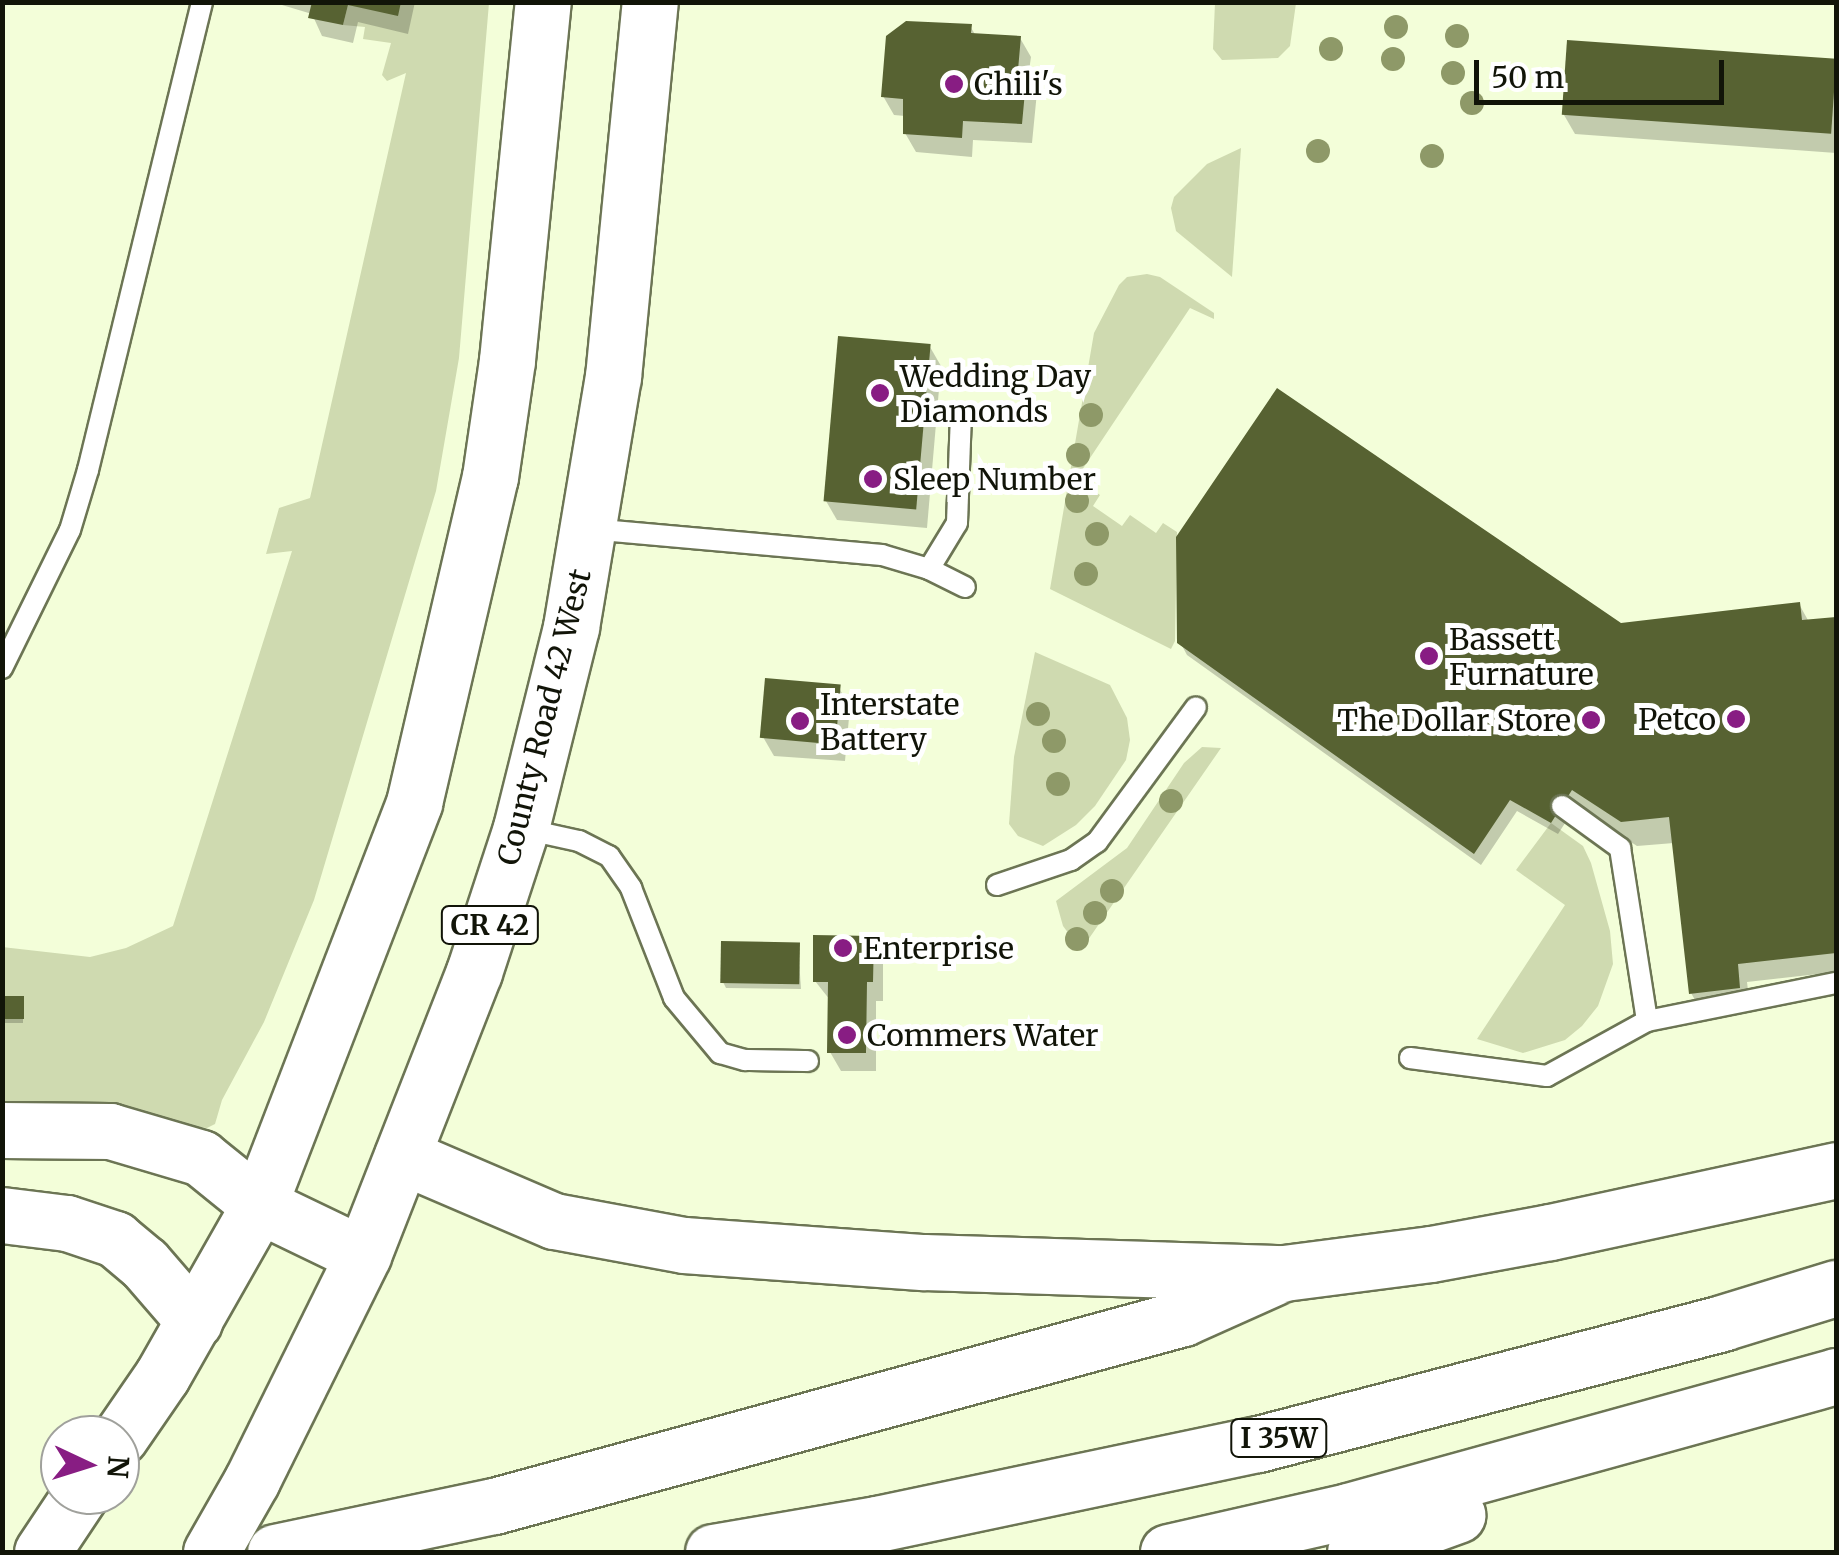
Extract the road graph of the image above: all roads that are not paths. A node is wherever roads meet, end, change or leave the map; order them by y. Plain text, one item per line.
1 (202, 2) edge
2 (543, 2) edge
3 (650, 2) edge
4 (682, 2) edge
5 (613, 377) junction
6 (960, 416) dead end
7 (588, 529) junction
8 (928, 568) junction
9 (965, 588) dead end
10 (2, 668) edge
11 (1196, 707) dead end
12 (1562, 806) dead end
13 (520, 828) junction
14 (997, 885) dead end
15 (1836, 983) edge
16 (1647, 1021) junction
17 (1410, 1058) dead end
18 (808, 1060) dead end
19 (2, 1130) edge
20 (402, 1156) junction
21 (1836, 1170) edge
22 (260, 1205) junction
23 (2, 1215) edge
24 (362, 1255) junction
25 (1284, 1273) junction
26 (1836, 1288) edge
27 (194, 1321) junction
28 (1836, 1376) edge
29 (134, 1415) edge
30 (67, 1515) edge
31 (42, 1552) edge
32 (211, 1552) edge
33 (275, 1552) edge
34 (713, 1552) edge
35 (1168, 1552) edge
36 (1354, 1552) edge

1 - 10 lane
2 - 22 main road
3 - 5 main road, County Road 42 West / CR 42
4 - 5 main road
5 - 7 main road, County Road 42 West / CR 42
6 - 8 lane
7 - 8 lane
7 - 13 main road, County Road 42 West / CR 42
8 - 9 lane
11 - 14 lane
12 - 16 lane
13 - 18 lane
13 - 20 main road, County Road 42 West / CR 42
15 - 16 lane
16 - 17 lane
19 - 22 main road
20 - 24 main road, County Road 42 West / CR 42
20 - 25 main road
21 - 25 main road
22 - 24 main road
22 - 27 main road
23 - 27 main road
24 - 32 main road, County Road 42 West / CR 42
25 - 33 main road
26 - 34 main road, I 35W
27 - 29 main road
28 - 35 main road
28 - 36 main road
30 - 31 main road

